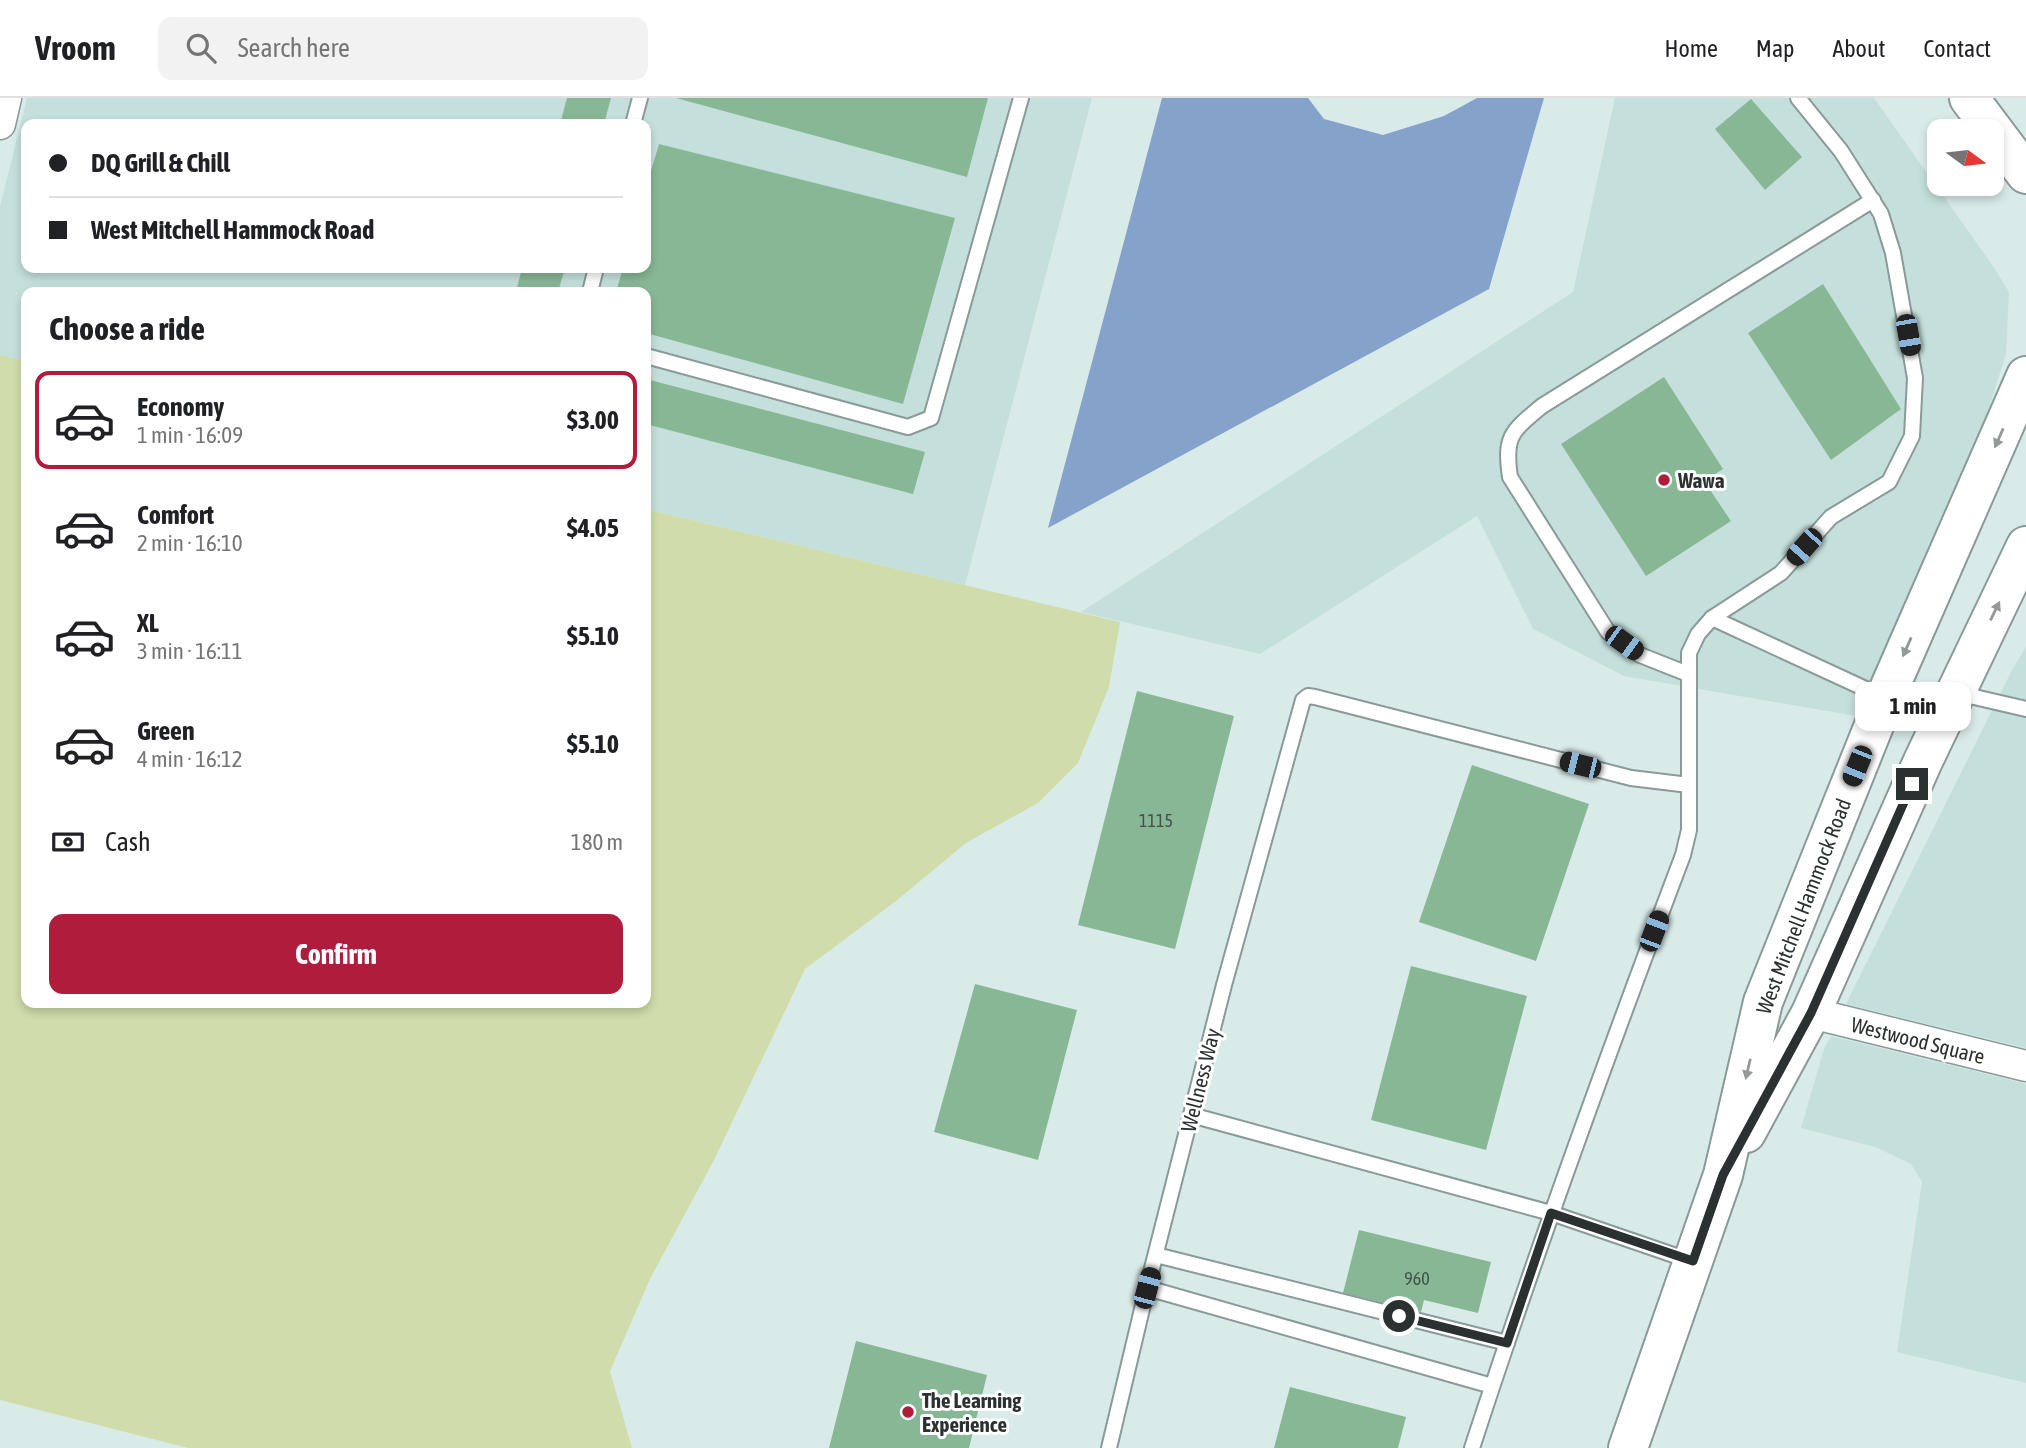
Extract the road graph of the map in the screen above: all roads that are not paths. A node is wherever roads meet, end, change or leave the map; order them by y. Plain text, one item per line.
1 (6, 98) edge
2 (640, 98) edge
3 (1021, 98) edge
4 (1798, 98) edge
5 (1969, 98) edge
6 (634, 119) edge
7 (0, 124) edge
8 (2026, 174) edge
9 (1873, 200) junction
10 (651, 357) edge
11 (2026, 376) edge
12 (2026, 546) edge
13 (1712, 618) junction
14 (1688, 674) junction
15 (1956, 692) junction
16 (1885, 698) junction
17 (2026, 709) edge
18 (1689, 785) junction
19 (1811, 1013) junction
20 (2026, 1066) edge
21 (1191, 1115) junction
22 (1723, 1175) junction
23 (1551, 1213) junction
24 (1156, 1255) junction
25 (1693, 1261) junction
26 (1147, 1288) junction
27 (1507, 1343) junction
28 (1492, 1386) junction
29 (1110, 1448) edge
30 (1472, 1448) edge
31 (1628, 1448) edge

1 - 7 street
2 - 6 lane
3 - 10 lane
4 - 9 lane
5 - 8 main road
9 - 13 lane
9 - 14 lane
11 -> 16 main road, West Mitchell Hammock Road
15 -> 12 main road, West Mitchell Hammock Road
13 - 14 lane
13 - 16 lane
14 - 18 lane
15 - 17 lane
15 - 19 main road, West Mitchell Hammock Road
16 -> 22 main road, West Mitchell Hammock Road
18 - 21 lane, Wellness Way
18 - 23 lane
19 - 20 street, Westwood Square
19 - 22 main road, West Mitchell Hammock Road
21 - 23 lane
21 - 24 lane, Wellness Way
22 - 25 main road, West Mitchell Hammock Road
23 - 25 lane
23 - 27 lane
24 - 26 lane, Wellness Way
24 - 27 lane
25 - 31 main road, West Mitchell Hammock Road
26 - 28 lane
26 - 29 lane, Wellness Way
27 - 28 lane
28 - 30 lane

